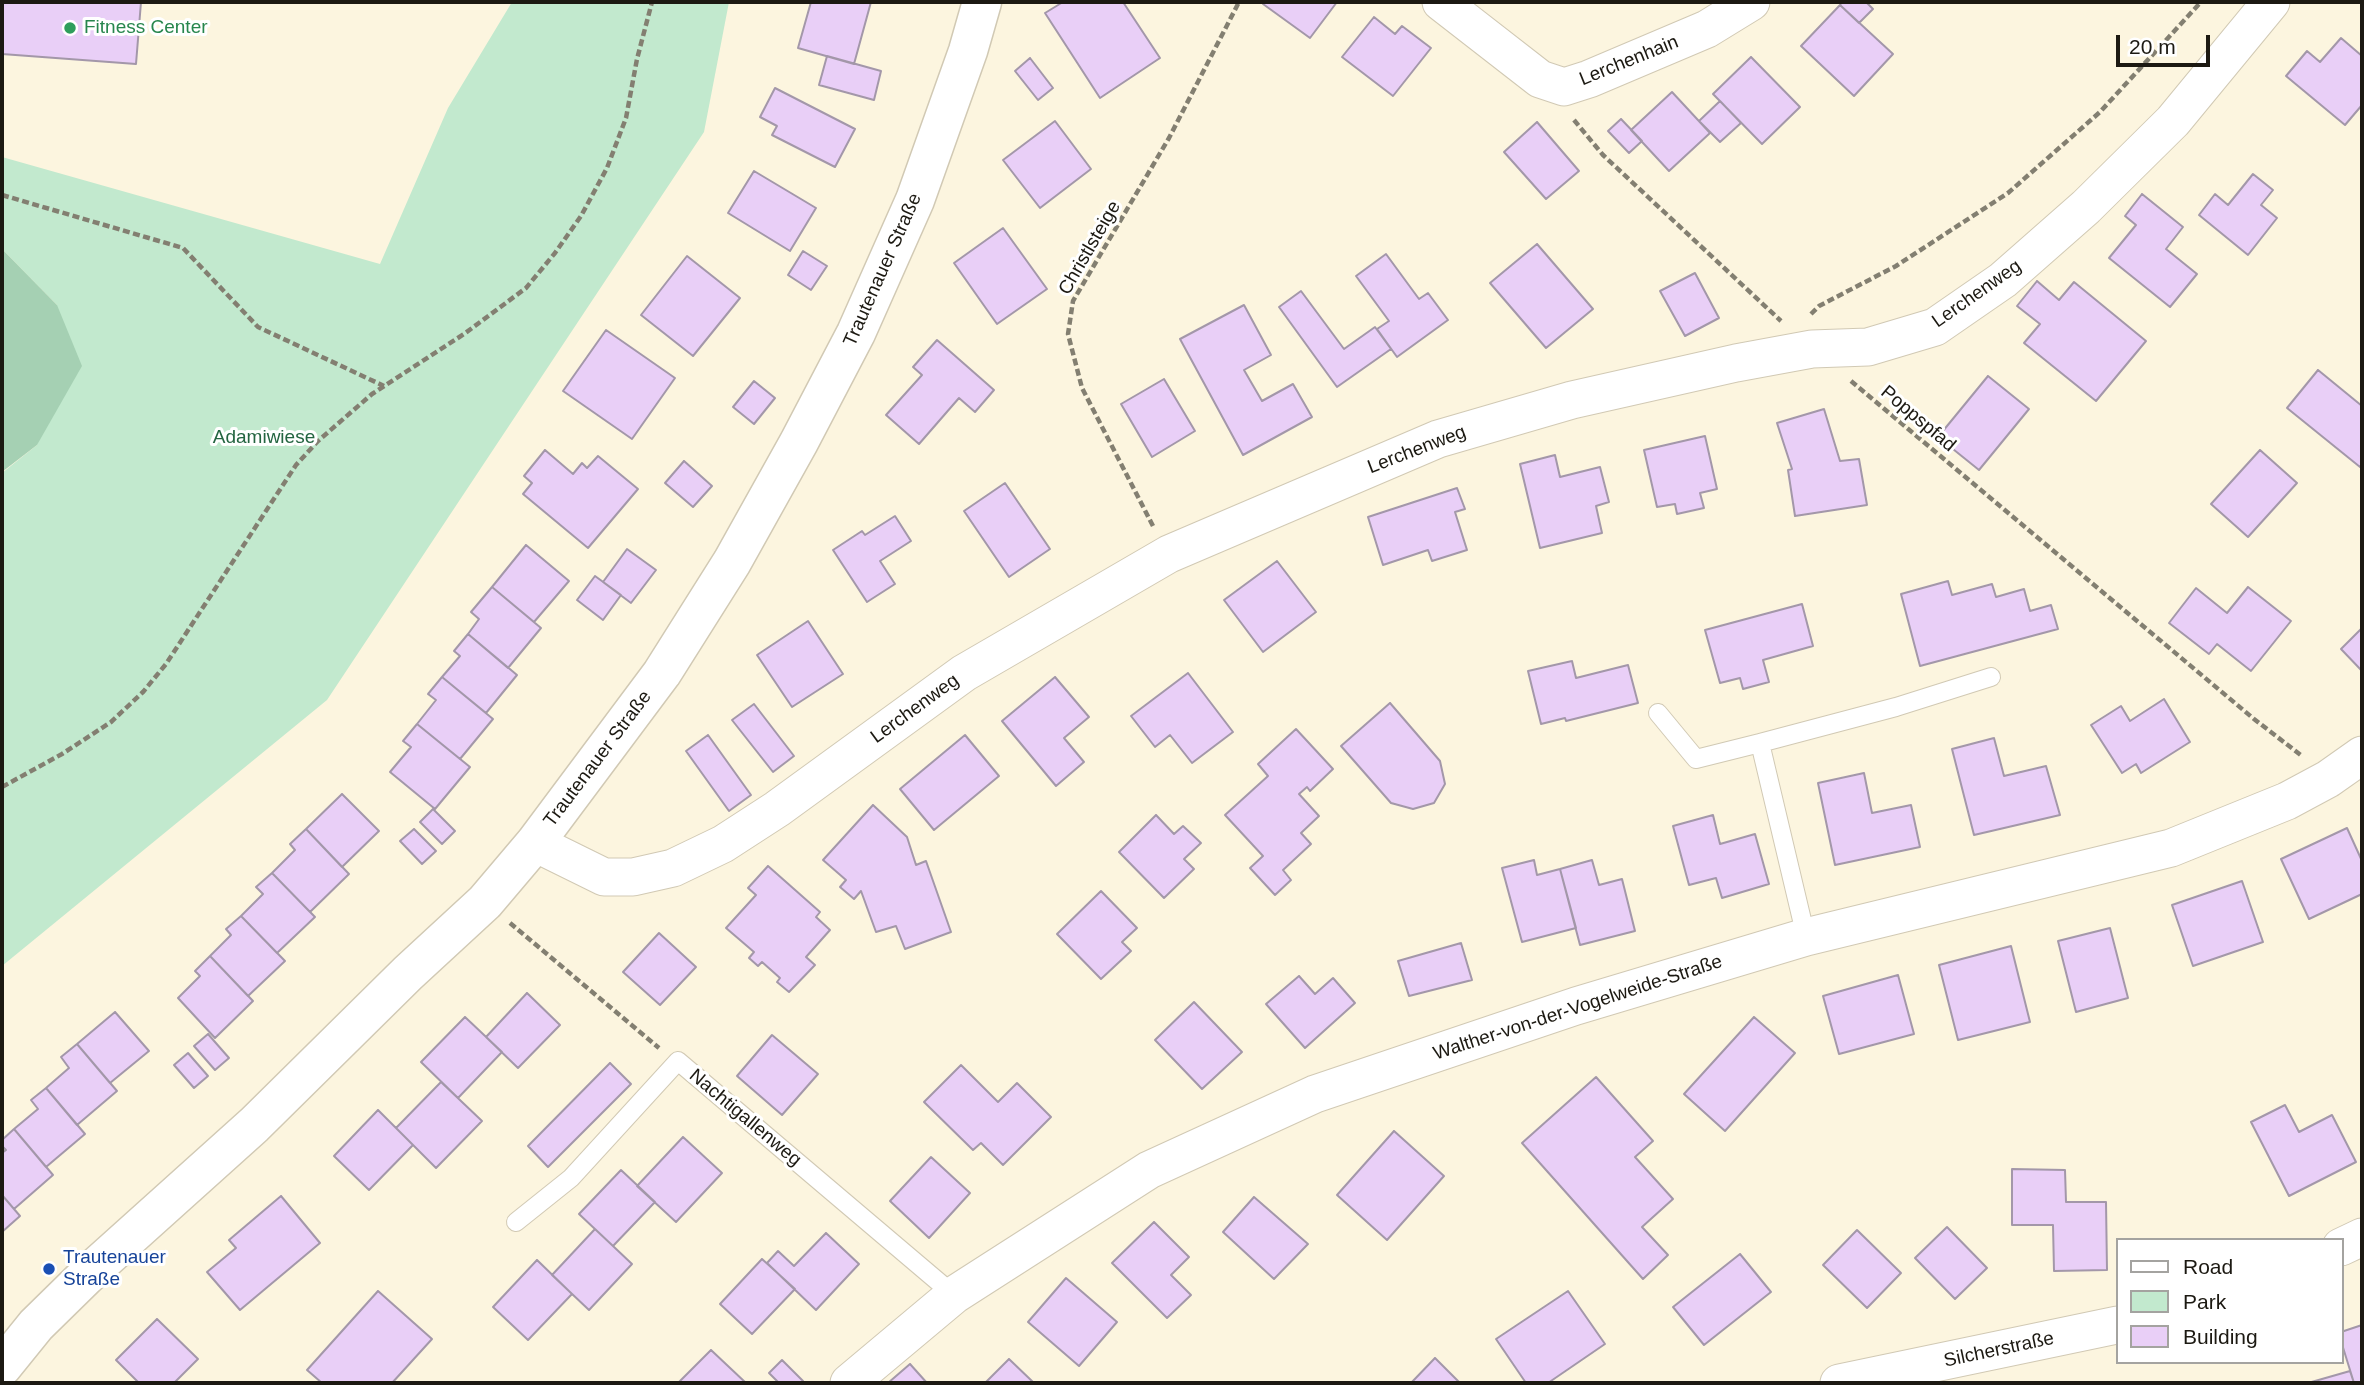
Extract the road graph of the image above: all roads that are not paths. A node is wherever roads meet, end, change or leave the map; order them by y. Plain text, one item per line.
1 (982, 2) edge
2 (1441, 2) edge
3 (1751, 2) edge
4 (2271, 2) edge
5 (1991, 677) dead end
6 (1658, 713) dead end
7 (1760, 743) junction
8 (2362, 755) edge
9 (535, 843) junction
10 (1806, 937) junction
11 (516, 1222) dead end
12 (2362, 1237) edge
13 (2343, 1246) edge
14 (954, 1295) junction
15 (2116, 1325) edge
16 (2, 1367) edge
17 (849, 1383) edge
18 (1839, 1383) edge

1 - 9 street, Trautenauer Straße
2 - 3 street, Lerchenhain
4 - 9 street, Lerchenweg
5 - 7 lane
6 - 7 lane
7 - 10 lane
8 - 10 street, Walther-von-der-Vogelweide-Straße
9 - 16 street, Trautenauer Straße
10 - 14 street, Walther-von-der-Vogelweide-Straße
11 - 14 lane, Nachtigallenweg
12 - 13 street
14 - 17 street, Walther-von-der-Vogelweide-Straße
15 - 18 street, Silcherstraße

